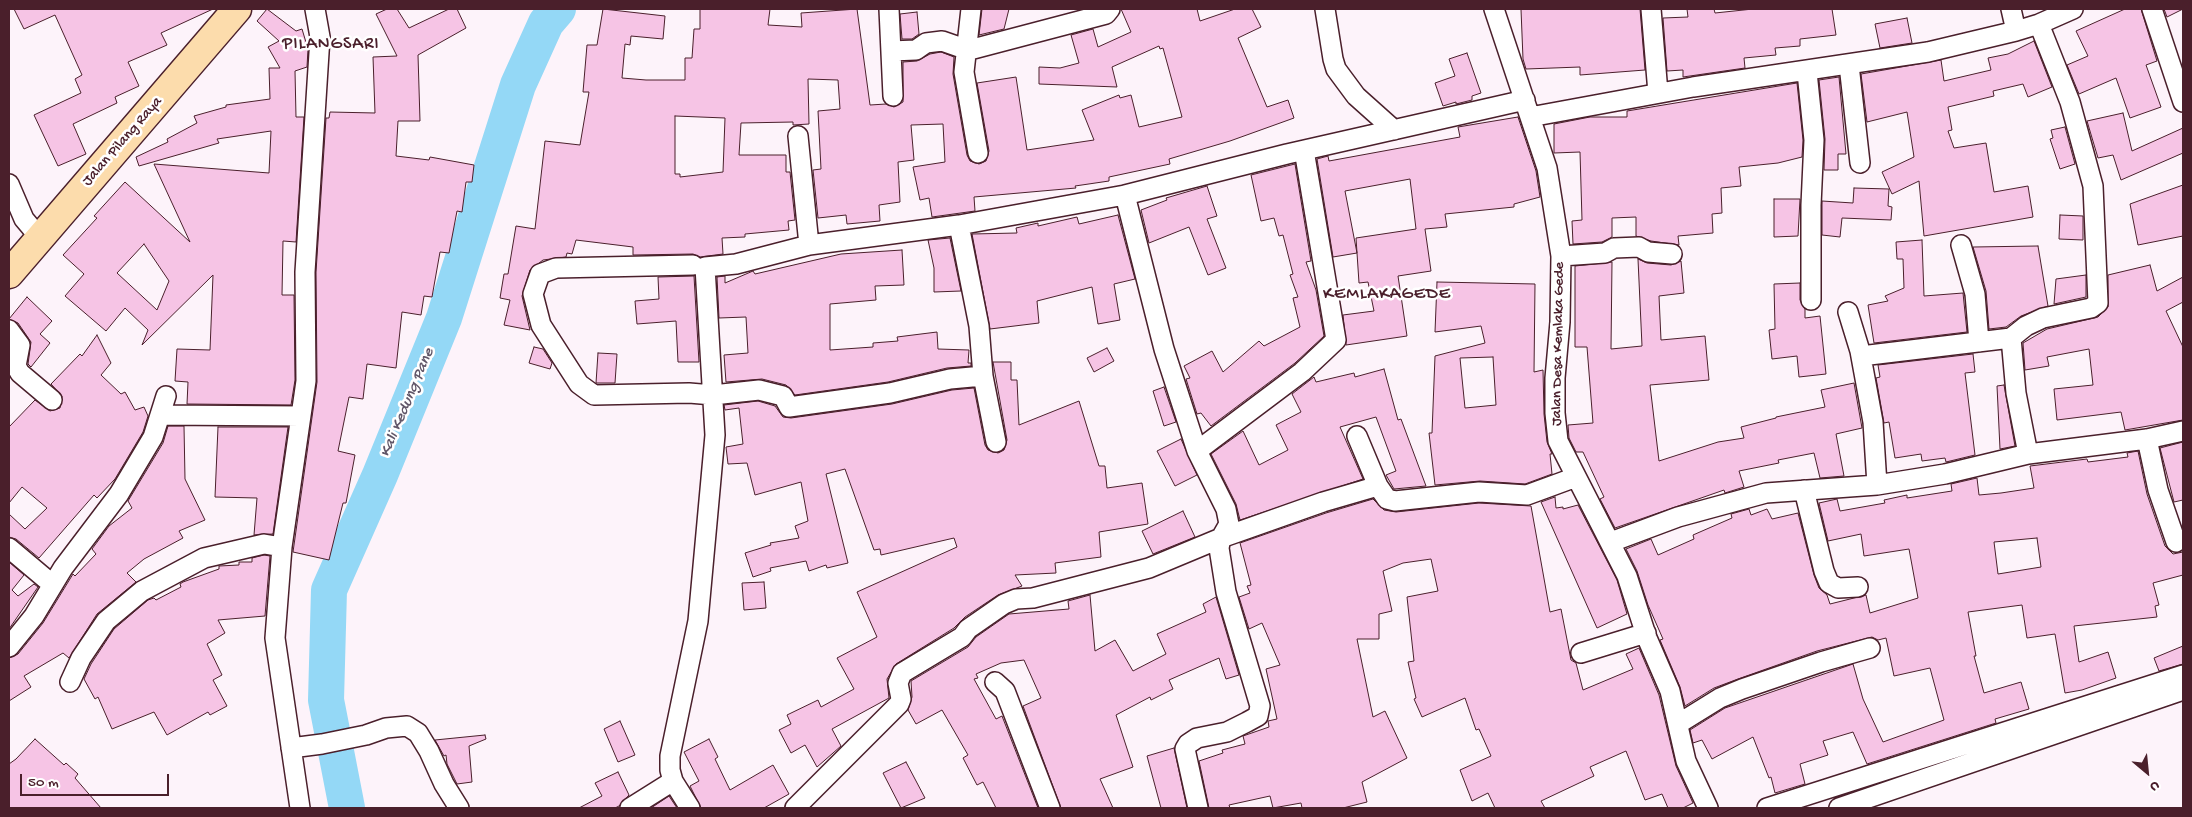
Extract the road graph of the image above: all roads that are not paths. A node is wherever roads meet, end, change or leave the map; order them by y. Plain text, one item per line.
1 (315, 9) edge
2 (889, 9) edge
3 (971, 9) edge
4 (1110, 9) edge
5 (1325, 9) edge
6 (1494, 9) edge
7 (1651, 9) edge
8 (2011, 9) edge
9 (2073, 9) edge
10 (2152, 9) edge
11 (230, 12) edge
12 (2039, 24) junction
13 (2016, 31) junction
14 (965, 49) junction
15 (891, 51) junction
16 (1849, 65) junction
17 (1807, 72) junction
18 (1658, 93) junction
19 (893, 96) dead end
20 (2183, 102) edge
21 (1528, 109) junction
22 (1394, 130) junction
23 (798, 136) dead end
24 (1304, 150) junction
25 (978, 153) dead end
26 (1860, 163) dead end
27 (9, 184) edge
28 (1125, 195) junction
29 (959, 225) junction
30 (40, 238) junction
31 (809, 245) junction
32 (1961, 245) dead end
33 (1672, 254) dead end
34 (1561, 256) junction
35 (693, 265) dead end
36 (9, 274) edge
37 (1811, 300) dead end
38 (1848, 312) dead end
39 (9, 330) edge
40 (2012, 338) junction
41 (1979, 342) junction
42 (1861, 356) junction
43 (984, 376) junction
44 (713, 395) junction
45 (166, 396) dead end
46 (52, 400) dead end
47 (160, 415) junction
48 (301, 416) junction
49 (2183, 431) edge
50 (1357, 436) dead end
51 (2147, 439) junction
52 (996, 442) dead end
53 (1197, 451) junction
54 (2028, 454) junction
55 (1576, 477) junction
56 (1877, 485) junction
57 (1378, 486) junction
58 (1804, 490) junction
59 (1220, 538) junction
60 (1611, 542) junction
61 (2176, 542) dead end
62 (282, 547) junction
63 (9, 548) edge
64 (53, 585) junction
65 (1858, 587) dead end
66 (1646, 633) junction
67 (9, 646) edge
68 (1870, 648) dead end
69 (1581, 654) dead end
70 (2183, 675) edge
71 (70, 682) dead end
72 (995, 682) dead end
73 (2183, 690) edge
74 (1678, 724) junction
75 (2040, 730) junction
76 (291, 748) junction
77 (673, 781) junction
78 (300, 808) edge
79 (459, 808) edge
80 (630, 808) edge
81 (690, 808) edge
82 (794, 808) edge
83 (1050, 808) edge
84 (1198, 808) edge
85 (1708, 808) edge
86 (1767, 808) edge
87 (1839, 808) edge

1 - 48 street
2 - 15 street
3 - 14 street
4 - 14 street
5 - 22 street
6 - 21 street, Jalan Desa Kemlaka Gede
7 - 18 street
8 - 13 street
9 - 12 street
10 - 20 street
11 - 30 highway, Jalan Pilang Raya
12 - 13 street
12 - 40 street
13 - 16 street
14 - 15 street
14 - 25 street
15 - 19 street
16 - 17 street
16 - 26 street
17 - 18 street
17 - 37 street
18 - 21 street
21 - 22 street
21 - 34 street, Jalan Desa Kemlaka Gede
22 - 24 street
23 - 31 street
24 - 28 street
24 - 53 street
27 - 30 street
28 - 29 street
28 - 53 street
29 - 31 street
29 - 43 street
30 - 36 highway, Jalan Pilang Raya
31 - 44 street
32 - 41 street
33 - 34 street
34 - 55 street, Jalan Desa Kemlaka Gede
35 - 44 street
38 - 42 street
39 - 46 street
40 - 41 street
40 - 54 street
41 - 42 street
42 - 56 street
43 - 44 street
43 - 52 street
44 - 77 street
45 - 47 street
47 - 48 street
47 - 64 street
48 - 62 street
49 - 51 street
50 - 57 street
51 - 54 street
51 - 61 street
53 - 59 street
54 - 56 street
55 - 57 street
55 - 60 street, Jalan Desa Kemlaka Gede
56 - 58 street
57 - 59 street
58 - 60 street
58 - 65 street
59 - 82 street
59 - 84 street
60 - 66 street, Jalan Desa Kemlaka Gede
62 - 71 street
62 - 76 street
63 - 64 street
64 - 67 street
66 - 69 street
66 - 74 street, Jalan Desa Kemlaka Gede
68 - 74 street
70 - 75 street
72 - 83 street
73 - 75 street
74 - 85 street, Jalan Desa Kemlaka Gede
75 - 86 street
75 - 87 street
76 - 78 street
76 - 79 street
77 - 80 street
77 - 81 street

